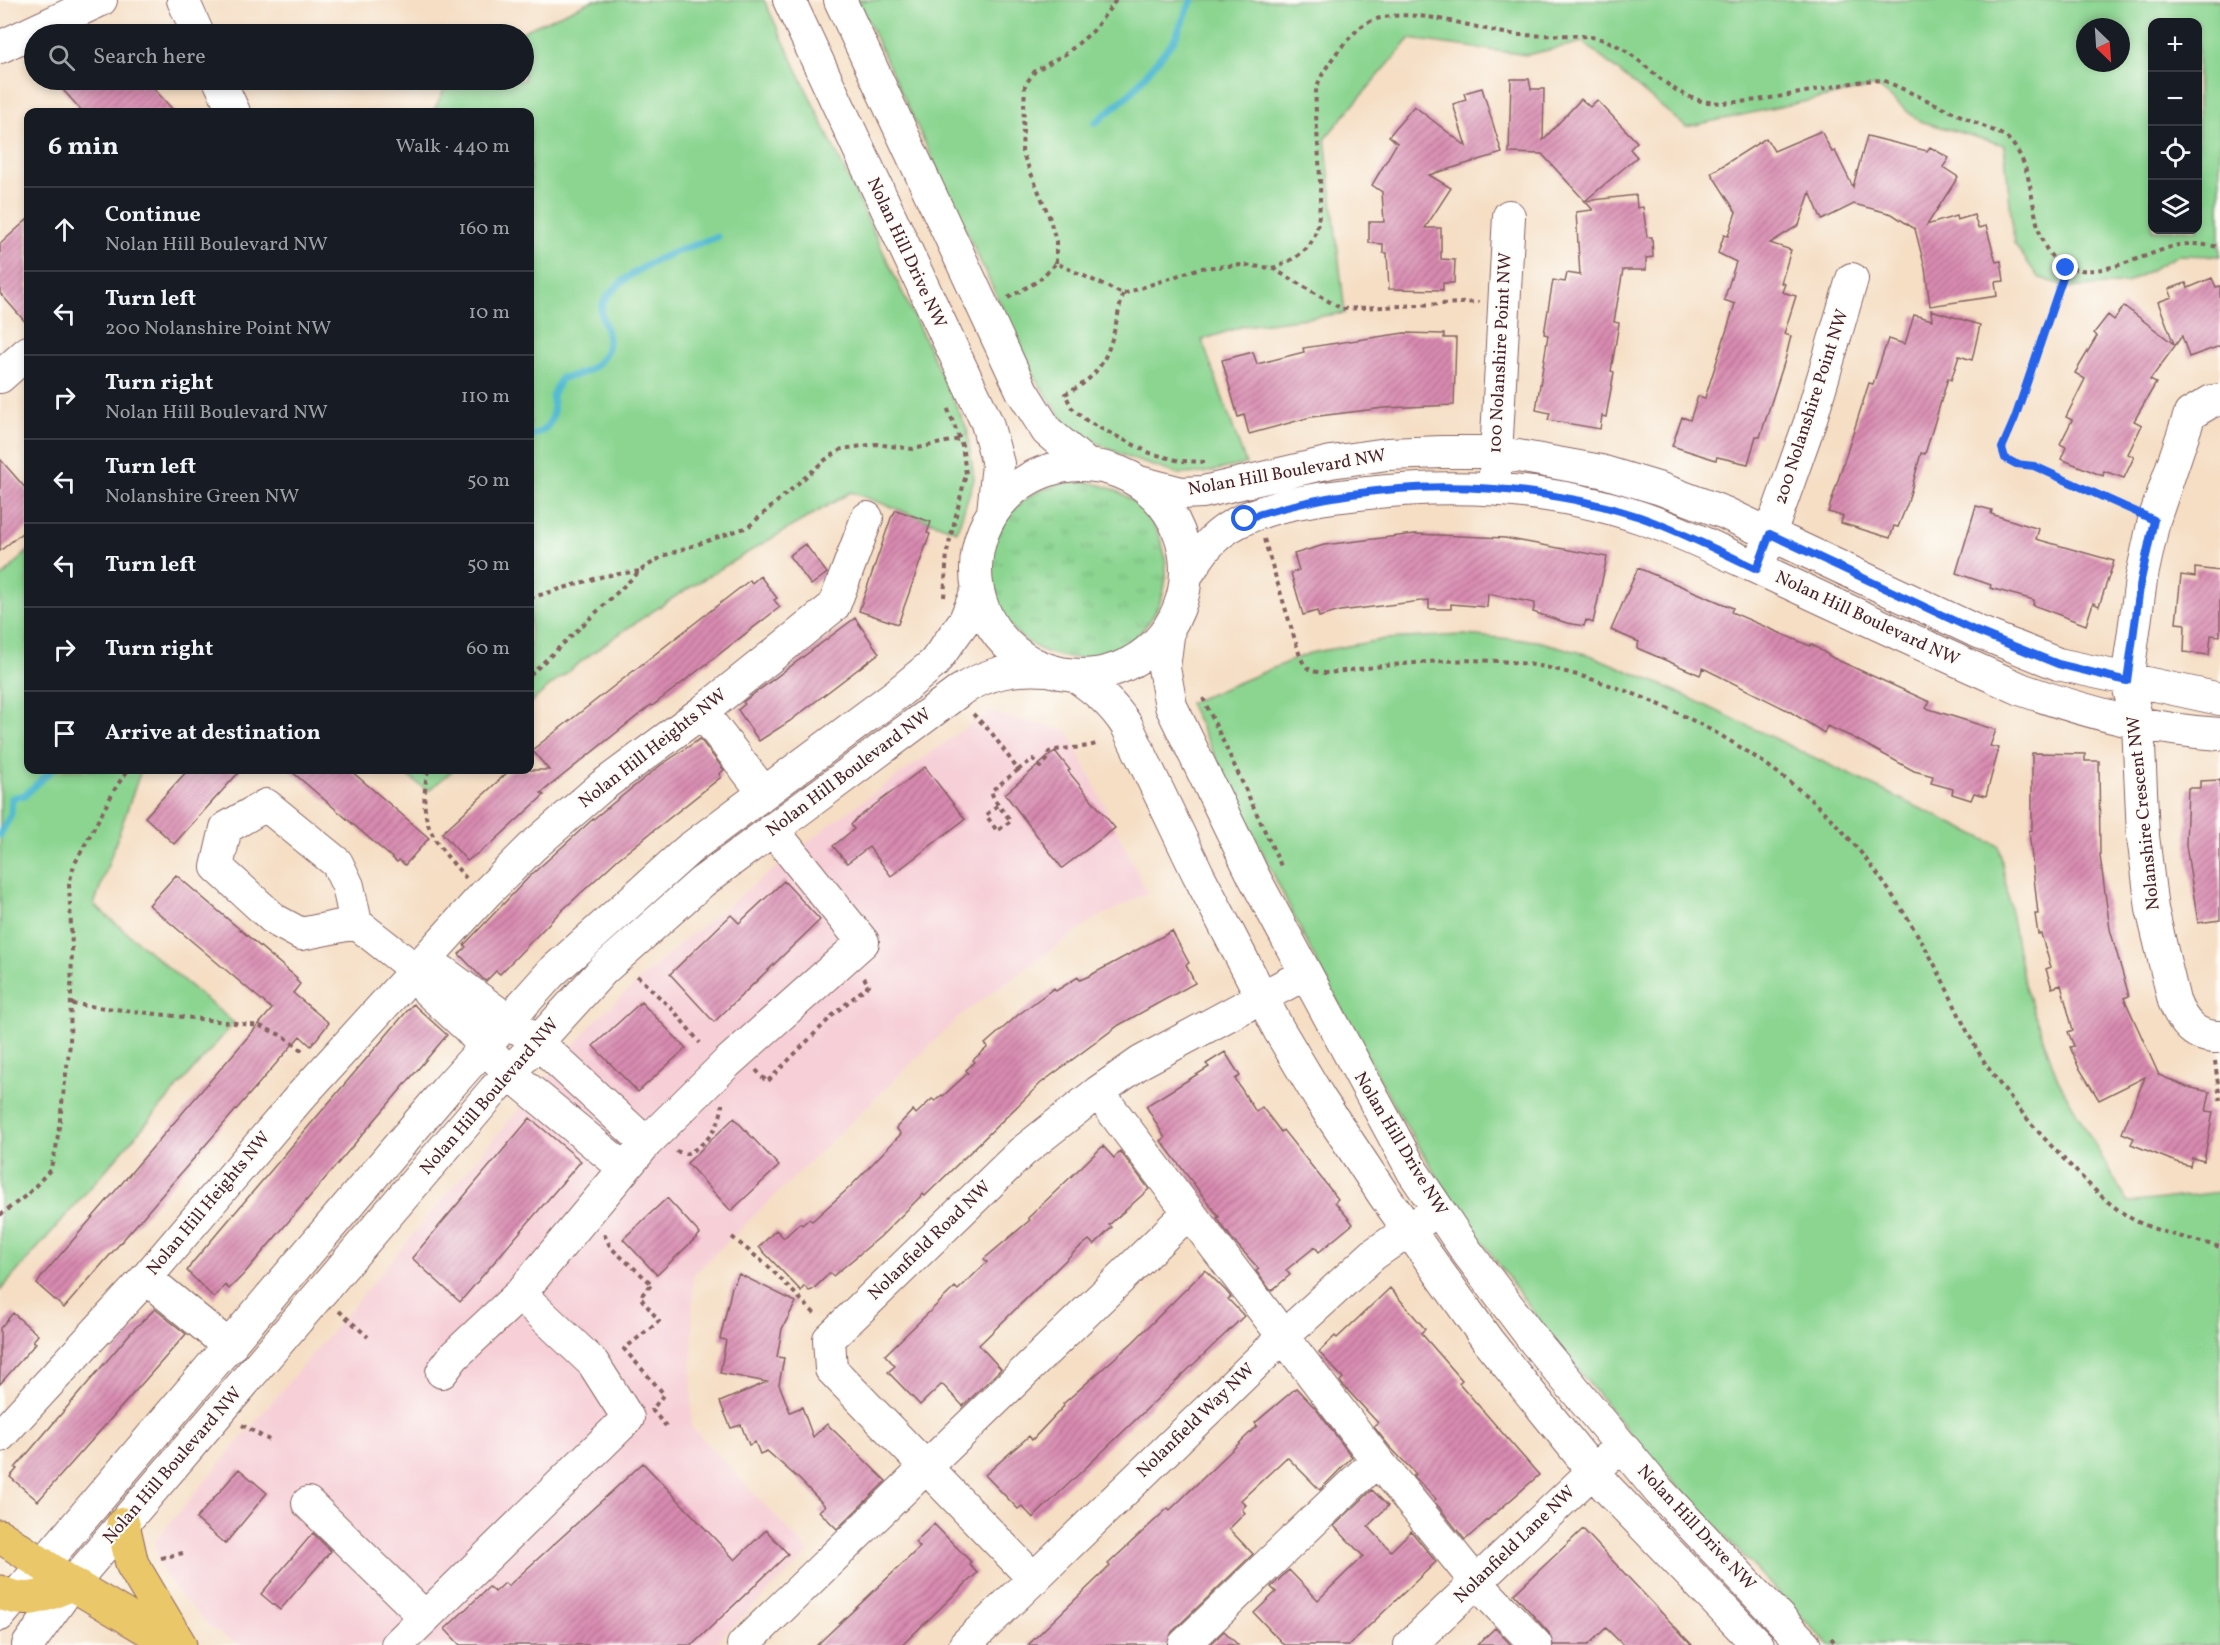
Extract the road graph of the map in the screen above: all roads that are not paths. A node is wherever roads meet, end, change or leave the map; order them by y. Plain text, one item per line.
1 (101, 0) edge
2 (183, 0) edge
3 (789, 0) edge
4 (840, 0) edge
5 (49, 24) edge
6 (194, 24) edge
7 (24, 36) edge
8 (0, 47) edge
9 (224, 90) edge
10 (232, 108) edge
11 (1509, 216) dead end
12 (1852, 279) dead end
13 (24, 356) edge
14 (0, 377) edge
15 (2220, 400) edge
16 (1496, 452) junction
17 (1087, 465) junction
18 (1139, 482) junction
19 (1494, 490) junction
20 (993, 512) junction
21 (867, 518) dead end
22 (1770, 534) junction
23 (1757, 569) junction
24 (1186, 576) junction
25 (977, 591) junction
26 (1169, 628) junction
27 (1061, 672) junction
28 (2220, 699) edge
29 (2133, 703) junction
30 (702, 712) junction
31 (2220, 734) edge
32 (764, 792) junction
33 (772, 829) junction
34 (356, 924) junction
35 (417, 970) junction
36 (1305, 974) junction
37 (1261, 996) junction
38 (507, 1022) junction
39 (2215, 1037) edge
40 (537, 1042) junction
41 (484, 1048) junction
42 (509, 1073) junction
43 (1098, 1092) junction
44 (657, 1145) junction
45 (624, 1168) junction
46 (1438, 1209) junction
47 (1189, 1212) junction
48 (1408, 1230) junction
49 (146, 1278) junction
50 (520, 1294) junction
51 (1284, 1336) junction
52 (230, 1347) junction
53 (442, 1372) dead end
54 (0, 1436) edge
55 (1621, 1445) junction
56 (1377, 1460) junction
57 (928, 1469) junction
58 (1593, 1471) junction
59 (308, 1503) dead end
60 (123, 1524) junction
61 (0, 1536) edge
62 (42, 1564) junction
63 (1034, 1579) junction
64 (1476, 1582) junction
65 (72, 1584) junction
66 (4, 1602) edge
67 (424, 1616) junction
68 (1816, 1640) edge
69 (28, 1645) edge
70 (174, 1645) edge
71 (180, 1645) edge
72 (397, 1645) edge
73 (744, 1645) edge
74 (965, 1645) edge
75 (1184, 1645) edge
76 (1410, 1645) edge
77 (1536, 1645) edge
78 (1758, 1645) edge

1 - 5 street
2 - 6 street
3 - 20 street, Nolan Hill Drive NW
4 - 17 street
7 - 8 street
9 - 10 street
11 - 16 street, 100 Nolanshire Point NW
12 - 22 street, 200 Nolanshire Point NW
13 - 14 street
15 - 29 street, Nolanshire Crescent NW
16 - 18 street, Nolan Hill Boulevard NW
16 - 19 street, 100 Nolanshire Point NW
16 - 22 street, Nolan Hill Boulevard NW
17 - 18 street
17 - 20 street
18 - 24 street
19 - 23 street, Nolan Hill Boulevard NW
19 - 24 street, Nolan Hill Boulevard NW
20 - 25 street
21 - 30 street, Nolan Hill Heights NW
22 - 23 street, 200 Nolanshire Point NW
22 - 29 street, Nolan Hill Boulevard NW
23 - 29 street, Nolan Hill Boulevard NW
24 - 26 street
25 - 27 street
25 - 32 street, Nolan Hill Boulevard NW
26 - 27 street
26 - 36 street, Nolan Hill Drive NW
27 - 33 street, Nolan Hill Boulevard NW
27 - 37 street, Nolan Hill Drive NW
28 - 29 street, Nolan Hill Boulevard NW
29 - 31 street, Nolan Hill Boulevard NW
29 - 39 street, Nolanshire Crescent NW
30 - 32 street
30 - 35 street, Nolan Hill Heights NW
32 - 38 street, Nolan Hill Boulevard NW
33 - 40 street, Nolan Hill Boulevard NW
33 - 44 street
34 - 34 street
34 - 35 street
35 - 38 street
35 - 41 street
35 - 49 street, Nolan Hill Heights NW
36 - 37 street, Nolanfield Road NW
36 - 46 street, Nolan Hill Drive NW
37 - 43 street, Nolanfield Road NW
37 - 48 street, Nolan Hill Drive NW
38 - 40 street
38 - 41 street, Nolan Hill Boulevard NW
40 - 42 street, Nolan Hill Boulevard NW
40 - 44 street
41 - 42 street
41 - 52 street, Nolan Hill Boulevard NW
42 - 45 street
42 - 60 street, Nolan Hill Boulevard NW
43 - 47 street
43 - 57 street, Nolanfield Road NW
44 - 45 street
45 - 50 street
46 - 48 street, Nolanfield Way NW
46 - 55 street, Nolan Hill Drive NW
47 - 51 street
47 - 57 street
48 - 51 street, Nolanfield Way NW
48 - 58 street, Nolan Hill Drive NW
49 - 52 street
49 - 54 street, Nolan Hill Heights NW
50 - 53 street
50 - 67 street
51 - 56 street
51 - 63 street, Nolanfield Way NW
52 - 62 street, Nolan Hill Boulevard NW
55 - 58 street, Nolanfield Lane NW
55 - 68 street, Nolan Hill Drive NW
56 - 64 street
56 - 75 street
57 - 63 street, Nolanfield Road NW
57 - 73 street
58 - 64 street, Nolanfield Lane NW
58 - 78 street, Nolan Hill Drive NW
59 - 67 street
60 - 65 street, Nolan Hill Boulevard NW
60 - 71 main road
61 - 62 main road
62 - 65 main road
62 - 66 street, Nolan Hill Boulevard NW
63 - 74 street, Nolanfield Way NW
64 - 76 street, Nolanfield Lane NW
64 - 77 street
65 - 66 main road
65 - 69 street, Nolan Hill Boulevard NW
65 - 70 main road
67 - 72 street

